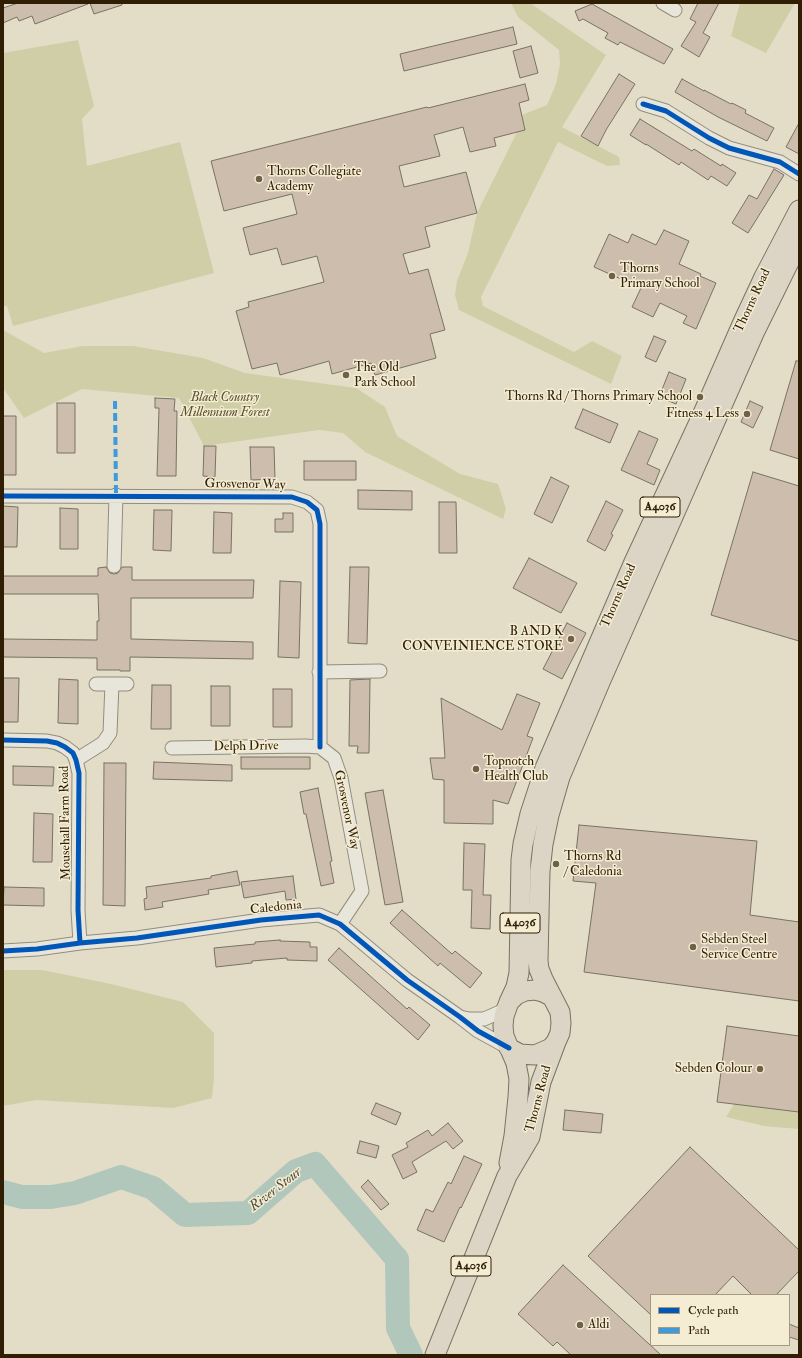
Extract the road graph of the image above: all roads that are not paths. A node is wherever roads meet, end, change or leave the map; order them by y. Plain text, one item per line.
1 (663, 3) edge
2 (675, 10) dead end
3 (644, 104) dead end
4 (799, 174) edge
5 (799, 210) edge
6 (799, 242) edge
7 (116, 495) junction
8 (3, 496) edge
9 (114, 566) dead end
10 (380, 671) dead end
11 (319, 672) junction
12 (96, 684) dead end
13 (112, 684) junction
14 (127, 684) dead end
15 (3, 740) edge
16 (320, 747) junction
17 (172, 748) dead end
18 (76, 760) junction
19 (340, 924) junction
20 (80, 943) junction
21 (3, 951) edge
22 (551, 996) junction
23 (508, 1004) junction
24 (460, 1017) junction
25 (556, 1042) junction
26 (510, 1049) junction
27 (507, 1176) junction
28 (435, 1355) edge

1 - 2 street
3 - 4 street
5 - 23 highway, Thorns Road / A4036
6 - 22 highway, Thorns Road / A4036
7 - 8 street, Grosvenor Way
7 - 9 street
7 - 11 street, Grosvenor Way
10 - 11 street
11 - 16 street, Grosvenor Way
12 - 13 street
13 - 14 street
13 - 18 street
15 - 18 street, Mousehall Farm Road
16 - 17 street, Delph Drive
16 - 19 street, Grosvenor Way
18 - 20 street, Mousehall Farm Road
19 - 20 street, Caledonia
19 - 24 street, Caledonia
20 - 21 street, Caledonia
22 - 23 highway
22 - 25 highway, A4036
23 - 24 street, Caledonia
23 - 26 highway, A4036
24 - 26 street, Caledonia
25 - 26 highway
25 - 27 highway, Thorns Road / A4036
26 - 27 highway, Thorns Road / A4036
27 - 28 highway, Thorns Road / A4036

